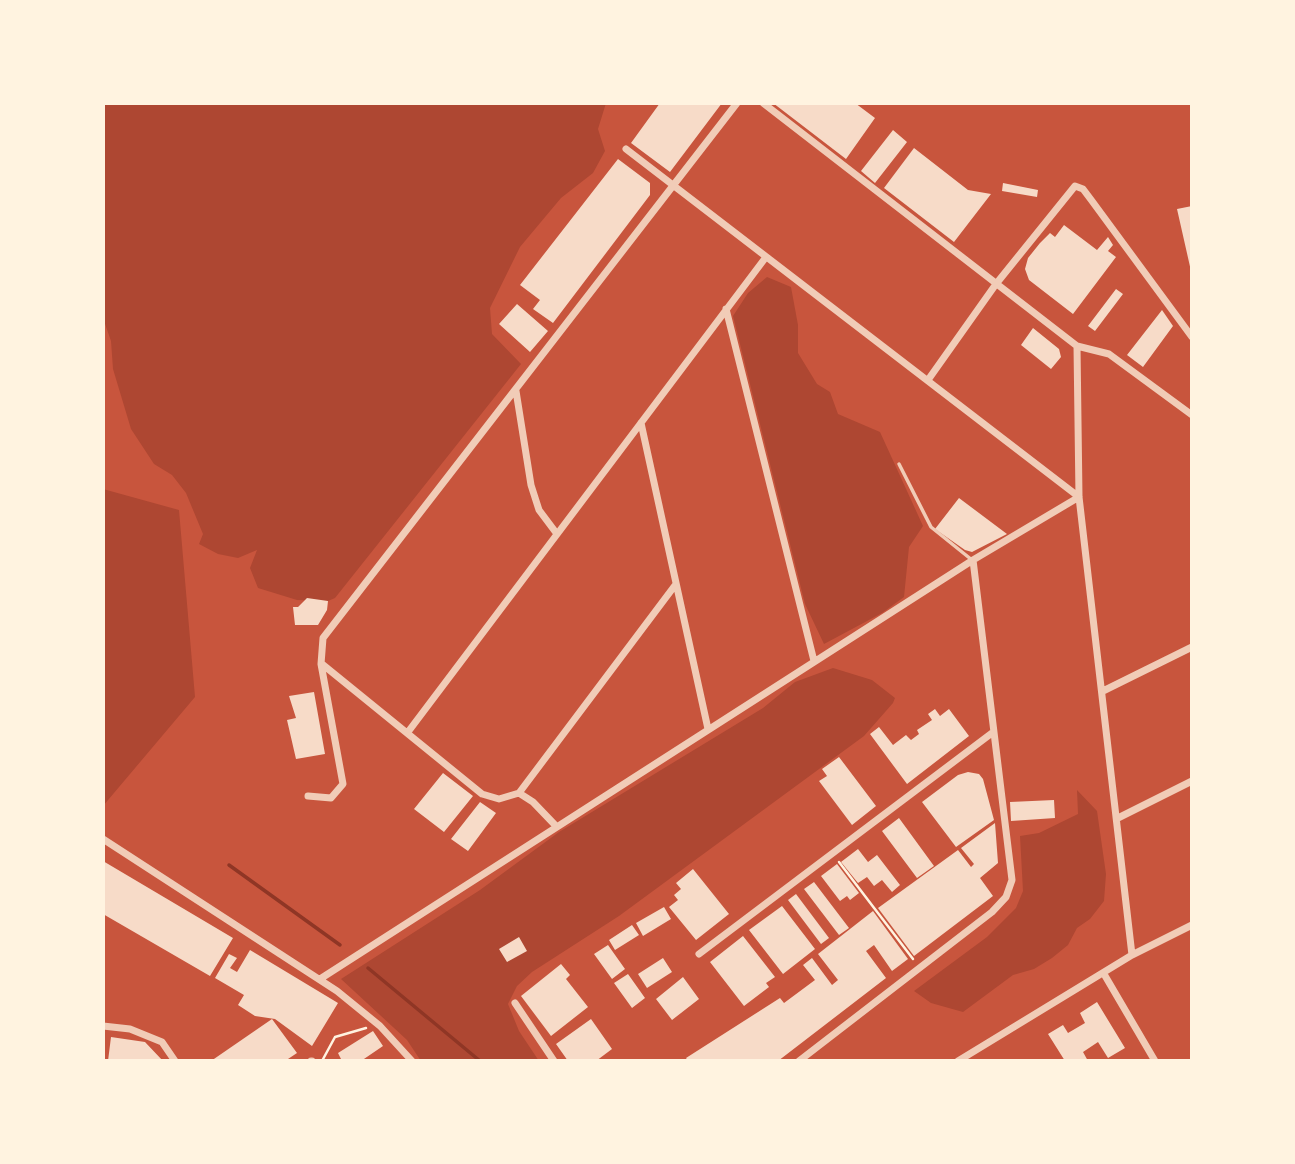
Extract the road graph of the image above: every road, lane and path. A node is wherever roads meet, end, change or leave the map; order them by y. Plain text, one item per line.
1 (737, 103) edge
2 (763, 103) edge
3 (626, 149) dead end
4 (673, 186) junction
5 (766, 257) junction
6 (996, 284) junction
7 (726, 309) junction
8 (1192, 337) edge
9 (1077, 346) junction
10 (928, 380) junction
11 (516, 391) junction
12 (1192, 415) edge
13 (641, 423) junction
14 (899, 464) dead end
15 (1079, 497) junction
16 (556, 534) junction
17 (973, 561) junction
18 (676, 584) junction
19 (1192, 647) edge
20 (814, 662) junction
21 (321, 664) junction
22 (1103, 691) junction
23 (708, 729) junction
24 (408, 732) junction
25 (992, 733) junction
26 (1192, 781) edge
27 (519, 793) junction
28 (308, 796) dead end
29 (1118, 818) junction
30 (556, 826) junction
31 (103, 839) edge
32 (831, 852) junction
33 (1192, 925) edge
34 (699, 954) dead end
35 (1132, 955) junction
36 (920, 968) junction
37 (1104, 974) junction
38 (320, 979) junction
39 (515, 1003) dead end
40 (380, 1026) junction
41 (104, 1029) edge
42 (176, 1061) edge
43 (322, 1061) edge
44 (412, 1061) edge
45 (554, 1061) edge
46 (799, 1061) edge
47 (958, 1061) edge
48 (1155, 1061) edge

1 - 4 street
2 - 6 street
3 - 4 street
4 - 5 street
4 - 11 street
5 - 7 street
5 - 10 street
6 - 8 street
6 - 9 street
6 - 10 street
7 - 13 street
7 - 20 street
9 - 12 street
9 - 15 street
10 - 15 street
11 - 16 street
11 - 21 street
13 - 16 street
13 - 18 street
14 - 17 lane
15 - 17 street
15 - 22 street
16 - 24 street
17 - 20 street
17 - 25 street
18 - 23 street
18 - 27 street
19 - 22 street
20 - 23 street
21 - 24 street
21 - 28 street
22 - 29 street
23 - 30 street
24 - 27 street
25 - 32 street
25 - 36 street
26 - 29 street
27 - 30 street
29 - 35 street
30 - 38 street
31 - 38 street
32 - 34 street
32 - 36 path
33 - 35 street
35 - 37 street
36 - 46 street
37 - 47 street
37 - 48 street
38 - 40 street
39 - 45 street
40 - 43 path
40 - 44 street
41 - 42 street

